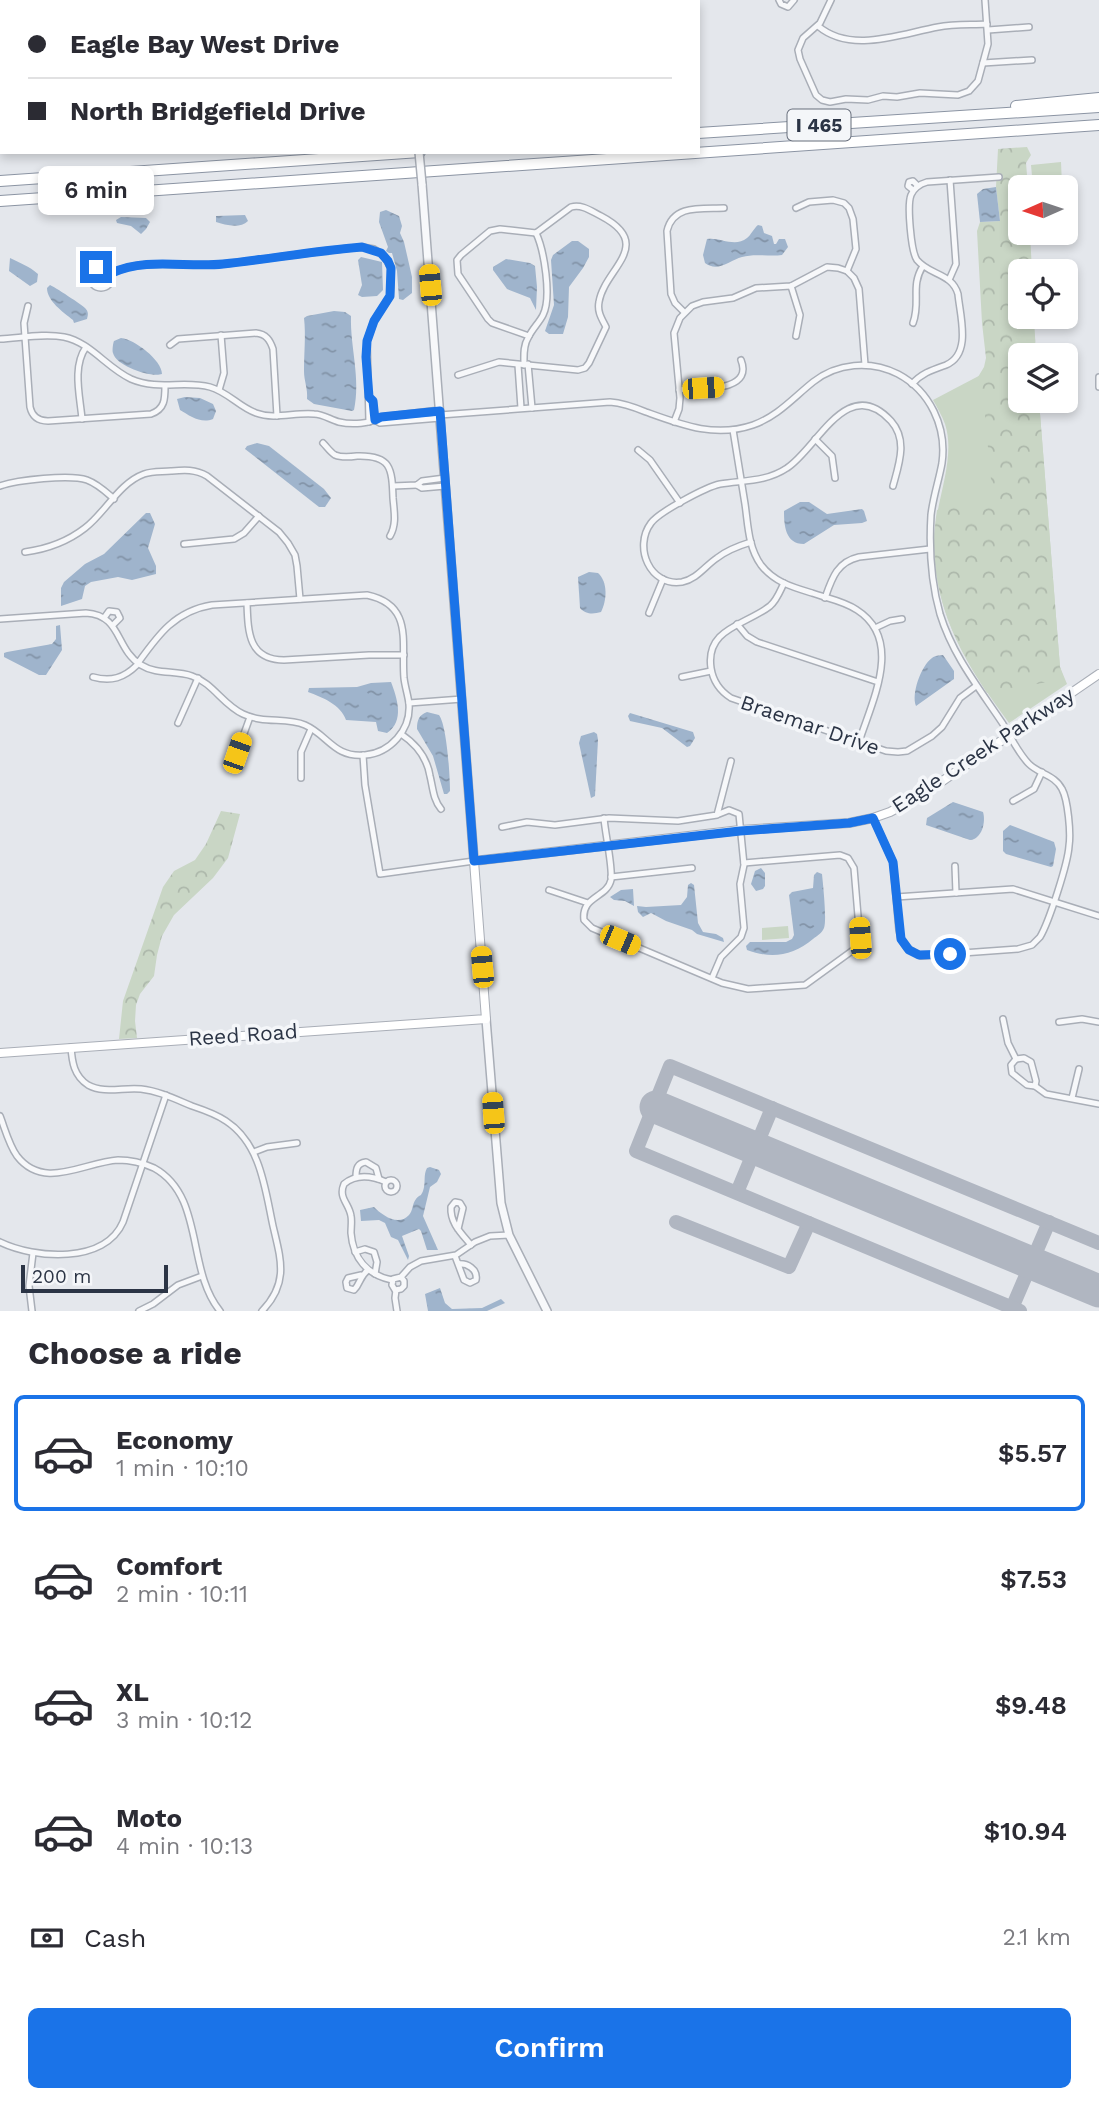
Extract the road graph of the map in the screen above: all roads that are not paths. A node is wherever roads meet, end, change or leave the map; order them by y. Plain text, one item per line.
1 (779, 0) edge
2 (794, 0) edge
3 (831, 0) edge
4 (985, 0) edge
5 (818, 26) junction
6 (987, 27) junction
7 (1029, 27) dead end
8 (1032, 61) dead end
9 (983, 63) junction
10 (1099, 99) edge
11 (1099, 107) edge
12 (940, 116) junction
13 (1099, 125) edge
14 (700, 133) edge
15 (700, 153) edge
16 (391, 154) edge
17 (420, 154) edge
18 (680, 154) edge
19 (999, 177) dead end
20 (950, 180) junction
21 (0, 181) edge
22 (0, 201) edge
23 (724, 208) dead end
24 (796, 208) dead end
25 (536, 233) junction
26 (923, 266) junction
27 (846, 271) junction
28 (112, 273) junction
29 (949, 280) junction
30 (791, 286) junction
31 (28, 306) dead end
32 (684, 312) junction
33 (913, 323) dead end
34 (221, 335) junction
35 (529, 336) junction
36 (796, 336) dead end
37 (25, 337) junction
38 (0, 339) edge
39 (170, 345) dead end
40 (86, 347) junction
41 (741, 360) dead end
42 (523, 365) junction
43 (865, 365) junction
44 (458, 375) dead end
45 (1099, 377) edge
46 (912, 384) junction
47 (165, 386) junction
48 (1099, 387) edge
49 (219, 390) junction
50 (679, 390) junction
51 (521, 408) junction
52 (531, 408) junction
53 (440, 414) junction
54 (277, 416) junction
55 (82, 419) junction
56 (372, 421) junction
57 (674, 422) junction
58 (733, 430) junction
59 (815, 439) junction
60 (323, 443) dead end
61 (638, 450) dead end
62 (835, 478) dead end
63 (445, 482) junction
64 (742, 482) junction
65 (0, 486) edge
66 (393, 486) junction
67 (893, 486) dead end
68 (114, 499) junction
69 (680, 503) junction
70 (259, 516) junction
71 (390, 536) dead end
72 (751, 542) junction
73 (184, 544) dead end
74 (930, 549) junction
75 (25, 552) dead end
76 (663, 579) junction
77 (784, 583) junction
78 (825, 598) junction
79 (300, 599) junction
80 (247, 603) junction
81 (649, 613) dead end
82 (104, 618) junction
83 (0, 619) edge
84 (902, 619) dead end
85 (737, 624) junction
86 (113, 625) junction
87 (875, 628) junction
88 (404, 655) junction
89 (138, 663) junction
90 (711, 671) junction
91 (1099, 674) edge
92 (93, 677) dead end
93 (682, 677) dead end
94 (198, 678) junction
95 (878, 682) junction
96 (976, 686) junction
97 (462, 699) junction
98 (409, 703) junction
99 (250, 717) junction
100 (178, 723) dead end
101 (311, 729) junction
102 (401, 734) junction
103 (1010, 735) junction
104 (859, 742) junction
105 (237, 753) dead end
106 (363, 755) junction
107 (731, 761) dead end
108 (1042, 772) junction
109 (301, 778) dead end
110 (1013, 801) dead end
111 (441, 809) dead end
112 (719, 814) junction
113 (604, 818) junction
114 (873, 818) junction
115 (502, 827) dead end
116 (740, 831) junction
117 (607, 846) junction
118 (474, 861) junction
119 (744, 863) junction
120 (955, 866) dead end
121 (692, 869) dead end
122 (611, 877) junction
123 (549, 890) dead end
124 (956, 893) junction
125 (896, 897) junction
126 (1053, 902) junction
127 (588, 903) junction
128 (1099, 916) edge
129 (712, 978) junction
130 (486, 1019) junction
131 (1003, 1019) dead end
132 (1059, 1021) dead end
133 (1099, 1022) edge
134 (71, 1047) junction
135 (0, 1052) edge
136 (1016, 1059) junction
137 (1079, 1069) dead end
138 (1035, 1086) junction
139 (166, 1095) junction
140 (1072, 1098) junction
141 (1099, 1104) edge
142 (0, 1119) edge
143 (297, 1143) dead end
144 (254, 1152) junction
145 (143, 1164) junction
146 (356, 1177) junction
147 (379, 1179) junction
148 (386, 1182) dead end
149 (458, 1228) dead end
150 (508, 1231) junction
151 (0, 1242) edge
152 (471, 1245) junction
153 (355, 1252) junction
154 (33, 1253) junction
155 (454, 1256) junction
156 (458, 1264) junction
157 (368, 1270) junction
158 (360, 1275) dead end
159 (375, 1275) junction
160 (202, 1276) junction
161 (401, 1278) junction
162 (392, 1280) junction
163 (396, 1290) junction
164 (32, 1311) edge
165 (139, 1311) edge
166 (220, 1311) edge
167 (262, 1311) edge
168 (397, 1311) edge
169 (547, 1311) edge

1 - 2 street
3 - 5 street
4 - 6 street
5 - 6 street
5 - 9 street
6 - 7 street
6 - 9 street
8 - 9 street
10 - 12 highway
11 - 12 highway, I 465
12 - 14 highway, I 465
13 - 15 highway, I 465
16 - 21 highway
17 - 53 street, bridge
18 - 22 highway, I 465
19 - 20 street
20 - 26 street
20 - 29 street
23 - 32 street
24 - 27 street
25 - 35 street
25 - 35 street
25 - 42 street
26 - 29 street
26 - 33 street
27 - 30 street
27 - 43 street
28 - 28 street
28 - 56 street
29 - 46 street
30 - 32 street
30 - 36 street
31 - 37 street
32 - 50 street
34 - 39 street
34 - 49 street
34 - 54 street
35 - 42 street
37 - 38 street
37 - 40 street
37 - 55 street
40 - 47 street
40 - 55 street
41 - 50 street
42 - 44 street
42 - 51 street
42 - 52 street
43 - 46 street
43 - 58 street
45 - 48 street
46 - 74 street
47 - 49 street
47 - 55 street
49 - 54 street
50 - 57 street
51 - 52 street
51 - 53 street
52 - 57 street
53 - 56 street
53 - 63 street
54 - 56 street
57 - 58 street
58 - 64 street
59 - 62 street
59 - 64 street
59 - 67 street
60 - 66 street
61 - 69 street
63 - 66 street
63 - 97 street
64 - 69 street
64 - 72 street
65 - 68 street
66 - 71 street
68 - 70 street
68 - 75 street
69 - 76 street
70 - 73 street
70 - 79 street
72 - 76 street
72 - 77 street
74 - 78 street
74 - 96 street
76 - 81 street
77 - 78 street
77 - 85 street
78 - 87 street
79 - 80 street
79 - 88 street
80 - 88 street
80 - 89 street
82 - 83 street
82 - 86 street
82 - 86 street
84 - 87 street
85 - 90 street
85 - 95 street
86 - 89 street
87 - 95 street
88 - 98 street
89 - 92 street
89 - 94 street
90 - 93 street
90 - 104 street, Braemar Drive
91 - 103 main road, Eagle Creek Parkway
94 - 99 street
94 - 100 street
95 - 104 street
96 - 103 street
96 - 104 street, Braemar Drive
97 - 98 street
97 - 118 street
98 - 102 street
99 - 101 street
99 - 105 street
101 - 106 street
101 - 109 street
102 - 106 street
102 - 111 street
103 - 108 street
103 - 114 main road, Eagle Creek Parkway
106 - 118 street, Eagle Creek Parkway
107 - 112 street
108 - 110 street
108 - 126 street
112 - 113 street
112 - 116 street
113 - 115 street
113 - 117 street
114 - 116 main road, Eagle Creek Parkway
114 - 125 street
116 - 117 main road, Eagle Creek Parkway
116 - 119 street
117 - 118 main road, Eagle Creek Parkway
117 - 122 street
118 - 130 main road
119 - 129 street
119 - 129 street
120 - 124 street
121 - 122 street
122 - 127 street
123 - 127 street
124 - 125 street
124 - 126 street
125 - 126 street
126 - 128 street
127 - 129 street
130 - 134 main road, Reed Road
130 - 150 street
131 - 136 street
132 - 133 street
134 - 135 main road, Reed Road
134 - 139 street
136 - 138 street
136 - 138 street
137 - 140 street
138 - 140 street
139 - 144 street
139 - 145 street
140 - 141 street
142 - 145 street
143 - 144 street
144 - 167 street
145 - 154 street
145 - 160 street
146 - 147 street
146 - 147 street
146 - 153 street
147 - 148 street
149 - 152 street
150 - 152 street
150 - 169 street
151 - 154 street
152 - 155 street
153 - 157 street
153 - 159 street
154 - 164 street
155 - 156 street
155 - 161 street
156 - 156 street
157 - 158 street
157 - 159 street
159 - 162 street
160 - 165 street
160 - 166 street
161 - 162 street
161 - 163 street
162 - 163 street
163 - 168 street

